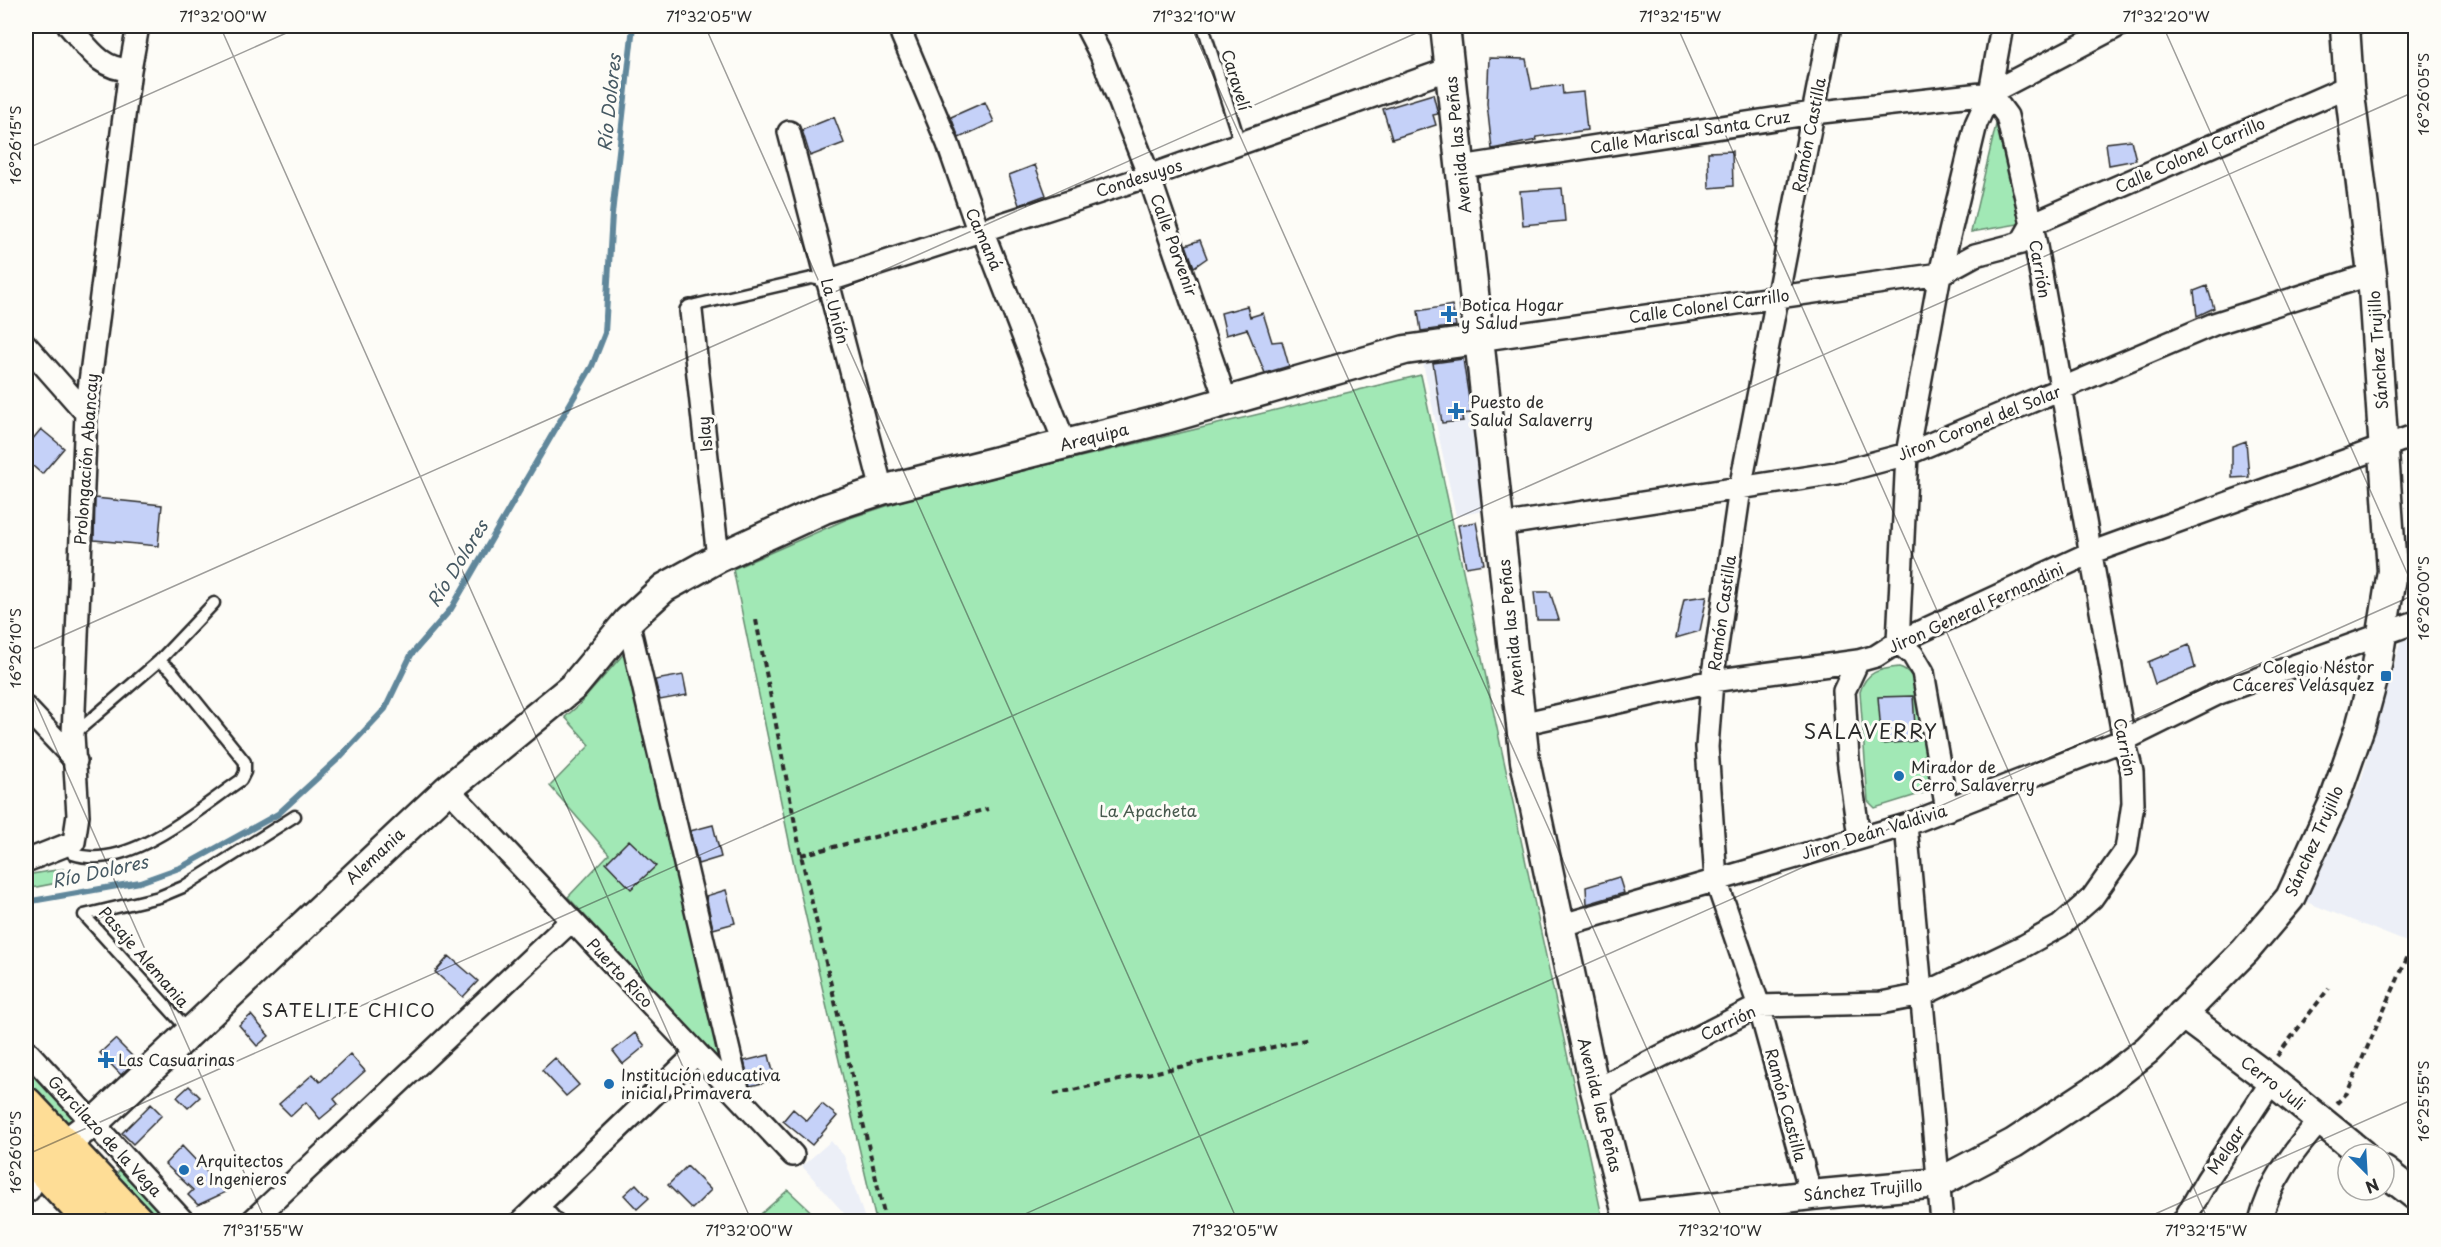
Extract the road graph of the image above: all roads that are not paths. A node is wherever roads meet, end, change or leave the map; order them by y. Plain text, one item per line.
1 (69, 26) edge
2 (138, 26) edge
3 (1086, 26) edge
4 (1203, 26) edge
5 (1445, 26) edge
6 (1830, 26) edge
7 (2002, 26) edge
8 (2118, 26) edge
9 (2345, 26) edge
10 (902, 30) edge
11 (130, 69) junction
12 (1449, 69) junction
13 (2349, 86) junction
14 (1990, 93) junction
15 (1813, 113) junction
16 (789, 132) dead end
17 (1240, 143) junction
18 (1461, 167) junction
19 (1149, 176) junction
20 (2032, 224) junction
21 (978, 230) junction
22 (1940, 274) junction
23 (2372, 274) junction
24 (827, 281) junction
25 (1779, 295) junction
26 (691, 311) joint
27 (1478, 340) junction
28 (26, 345) edge
29 (2061, 391) junction
30 (1226, 401) junction
31 (86, 413) junction
32 (2415, 435) edge
33 (1065, 444) junction
34 (2385, 446) junction
35 (1907, 454) junction
36 (1740, 489) junction
37 (882, 490) junction
38 (1500, 525) junction
39 (2090, 553) junction
40 (718, 558) junction
41 (214, 603) dead end
42 (628, 621) junction
43 (2415, 622) edge
44 (2383, 635) junction
45 (1898, 642) junction
46 (159, 661) junction
47 (1858, 661) junction
48 (1712, 681) junction
49 (26, 708) edge
50 (1521, 724) junction
51 (73, 735) junction
52 (2124, 740) junction
53 (76, 761) junction
54 (448, 789) junction
55 (1947, 810) junction
56 (295, 816) dead end
57 (1906, 825) junction
58 (1859, 837) junction
59 (74, 842) junction
60 (26, 861) edge
61 (1716, 880) junction
62 (572, 921) junction
63 (1559, 926) junction
64 (1922, 994) junction
65 (1759, 1006) junction
66 (2182, 1014) junction
67 (189, 1031) junction
68 (26, 1050) edge
69 (696, 1054) junction
70 (2267, 1077) junction
71 (1595, 1090) junction
72 (740, 1098) junction
73 (26, 1104) edge
74 (2320, 1121) junction
75 (93, 1122) junction
76 (2347, 1142) edge
77 (64, 1145) junction
78 (793, 1155) dead end
79 (29, 1168) edge
80 (2396, 1181) edge
81 (1938, 1183) junction
82 (1811, 1195) junction
83 (2415, 1196) edge
84 (541, 1202) junction
85 (1629, 1219) edge
86 (92, 1221) edge
87 (137, 1221) edge
88 (184, 1221) edge
89 (251, 1221) edge
90 (521, 1221) edge
91 (559, 1221) edge
92 (1942, 1221) edge
93 (2183, 1221) edge
94 (2260, 1221) edge

1 - 11 street
2 - 11 street, Prolongación Abancay
3 - 19 street, Calle Porvenir
4 - 17 lane, Caravelí
5 - 12 street, Avenida las Peñas
6 - 15 street, Ramón Castilla
7 - 14 street
8 - 14 street, Calle Mariscal Santa Cruz
9 - 13 street, Sánchez Trujillo
10 - 21 street, Camaná
11 - 31 street, Prolongación Abancay
12 - 17 street, Condesuyos
12 - 18 street, Avenida las Peñas
13 - 20 street, Calle Colonel Carrillo
13 - 23 street, Sánchez Trujillo
14 - 15 street, Calle Mariscal Santa Cruz
14 - 20 street, Carrión
14 - 22 street
15 - 18 street, Calle Mariscal Santa Cruz
15 - 25 street, Ramón Castilla
16 - 24 street, La Unión
17 - 19 street, Condesuyos
18 - 27 street, Avenida las Peñas
19 - 21 street, Condesuyos
19 - 30 street, Calle Porvenir
20 - 22 street
20 - 29 street, Carrión
21 - 24 street, Condesuyos
21 - 33 street, Camaná
22 - 25 street, Calle Colonel Carrillo
22 - 35 street
23 - 29 street, Jiron Coronel del Solar
23 - 34 street, Sánchez Trujillo
24 - 26 lane
24 - 37 street, La Unión
25 - 27 street, Calle Colonel Carrillo
25 - 36 street, Ramón Castilla
26 - 40 street, Islay
27 - 30 street, Arequipa
27 - 38 street, Avenida las Peñas
28 - 31 street
29 - 35 street, Jiron Coronel del Solar
29 - 39 street, Carrión
30 - 33 street, Arequipa
31 - 51 street, Prolongación Abancay
32 - 34 street, Jiron General Fernandini
33 - 37 street, Arequipa
34 - 39 street, Jiron General Fernandini
34 - 44 street, Sánchez Trujillo
35 - 36 street, Jiron Coronel del Solar
35 - 45 street
36 - 38 street, Jiron Coronel del Solar
36 - 48 street, Ramón Castilla
37 - 40 street, Arequipa
38 - 50 street, Avenida las Peñas
39 - 45 street, Jiron General Fernandini
39 - 52 street, Carrión
40 - 42 street, Alemania
41 - 46 lane
42 - 54 street, Alemania
42 - 72 street
43 - 44 street, Jiron Deán Valdivia
44 - 52 street, Jiron Deán Valdivia
44 - 66 street, Sánchez Trujillo
45 - 47 street, Jiron General Fernandini
45 - 55 street
46 - 51 lane
46 - 59 lane
47 - 48 street, Jiron General Fernandini
47 - 58 street
48 - 50 street, Jiron General Fernandini
48 - 61 street, Ramón Castilla
49 - 53 street
50 - 63 street, Avenida las Peñas
51 - 53 street, Prolongación Abancay
52 - 55 street, Jiron Deán Valdivia
52 - 64 street, Carrión
53 - 59 street, Prolongación Abancay
54 - 62 street, Puerto Rico
54 - 67 street, Alemania
55 - 57 street, Jiron Deán Valdivia
56 - 67 lane, Pasaje Alemania
57 - 58 street, Jiron Deán Valdivia
57 - 64 street
58 - 61 street, Jiron Deán Valdivia
59 - 60 street
61 - 63 street, Jiron Deán Valdivia
61 - 65 street, Ramón Castilla
62 - 69 street, Puerto Rico
62 - 89 street
63 - 71 street, Avenida las Peñas
64 - 65 street, Carrión
64 - 81 street
65 - 71 street, Carrión
65 - 82 street, Ramón Castilla
66 - 70 street, Cerro Juli
66 - 81 street, Sánchez Trujillo
67 - 75 street, Alemania
68 - 75 street, Garcilazo de la Vega
69 - 72 street, Puerto Rico
69 - 84 street
70 - 74 street, Cerro Juli
70 - 93 street, Melgar
71 - 85 street, Avenida las Peñas
72 - 78 street, Puerto Rico
73 - 77 main road
74 - 76 street, Cerro Juli
74 - 94 street
75 - 77 street, Alemania
75 - 88 street, Garcilazo de la Vega
77 - 79 street, Alemania
77 - 87 main road
79 - 86 main road
80 - 83 street
81 - 82 street, Sánchez Trujillo
81 - 92 street
82 - 85 street, Sánchez Trujillo
84 - 90 street
84 - 91 lane

